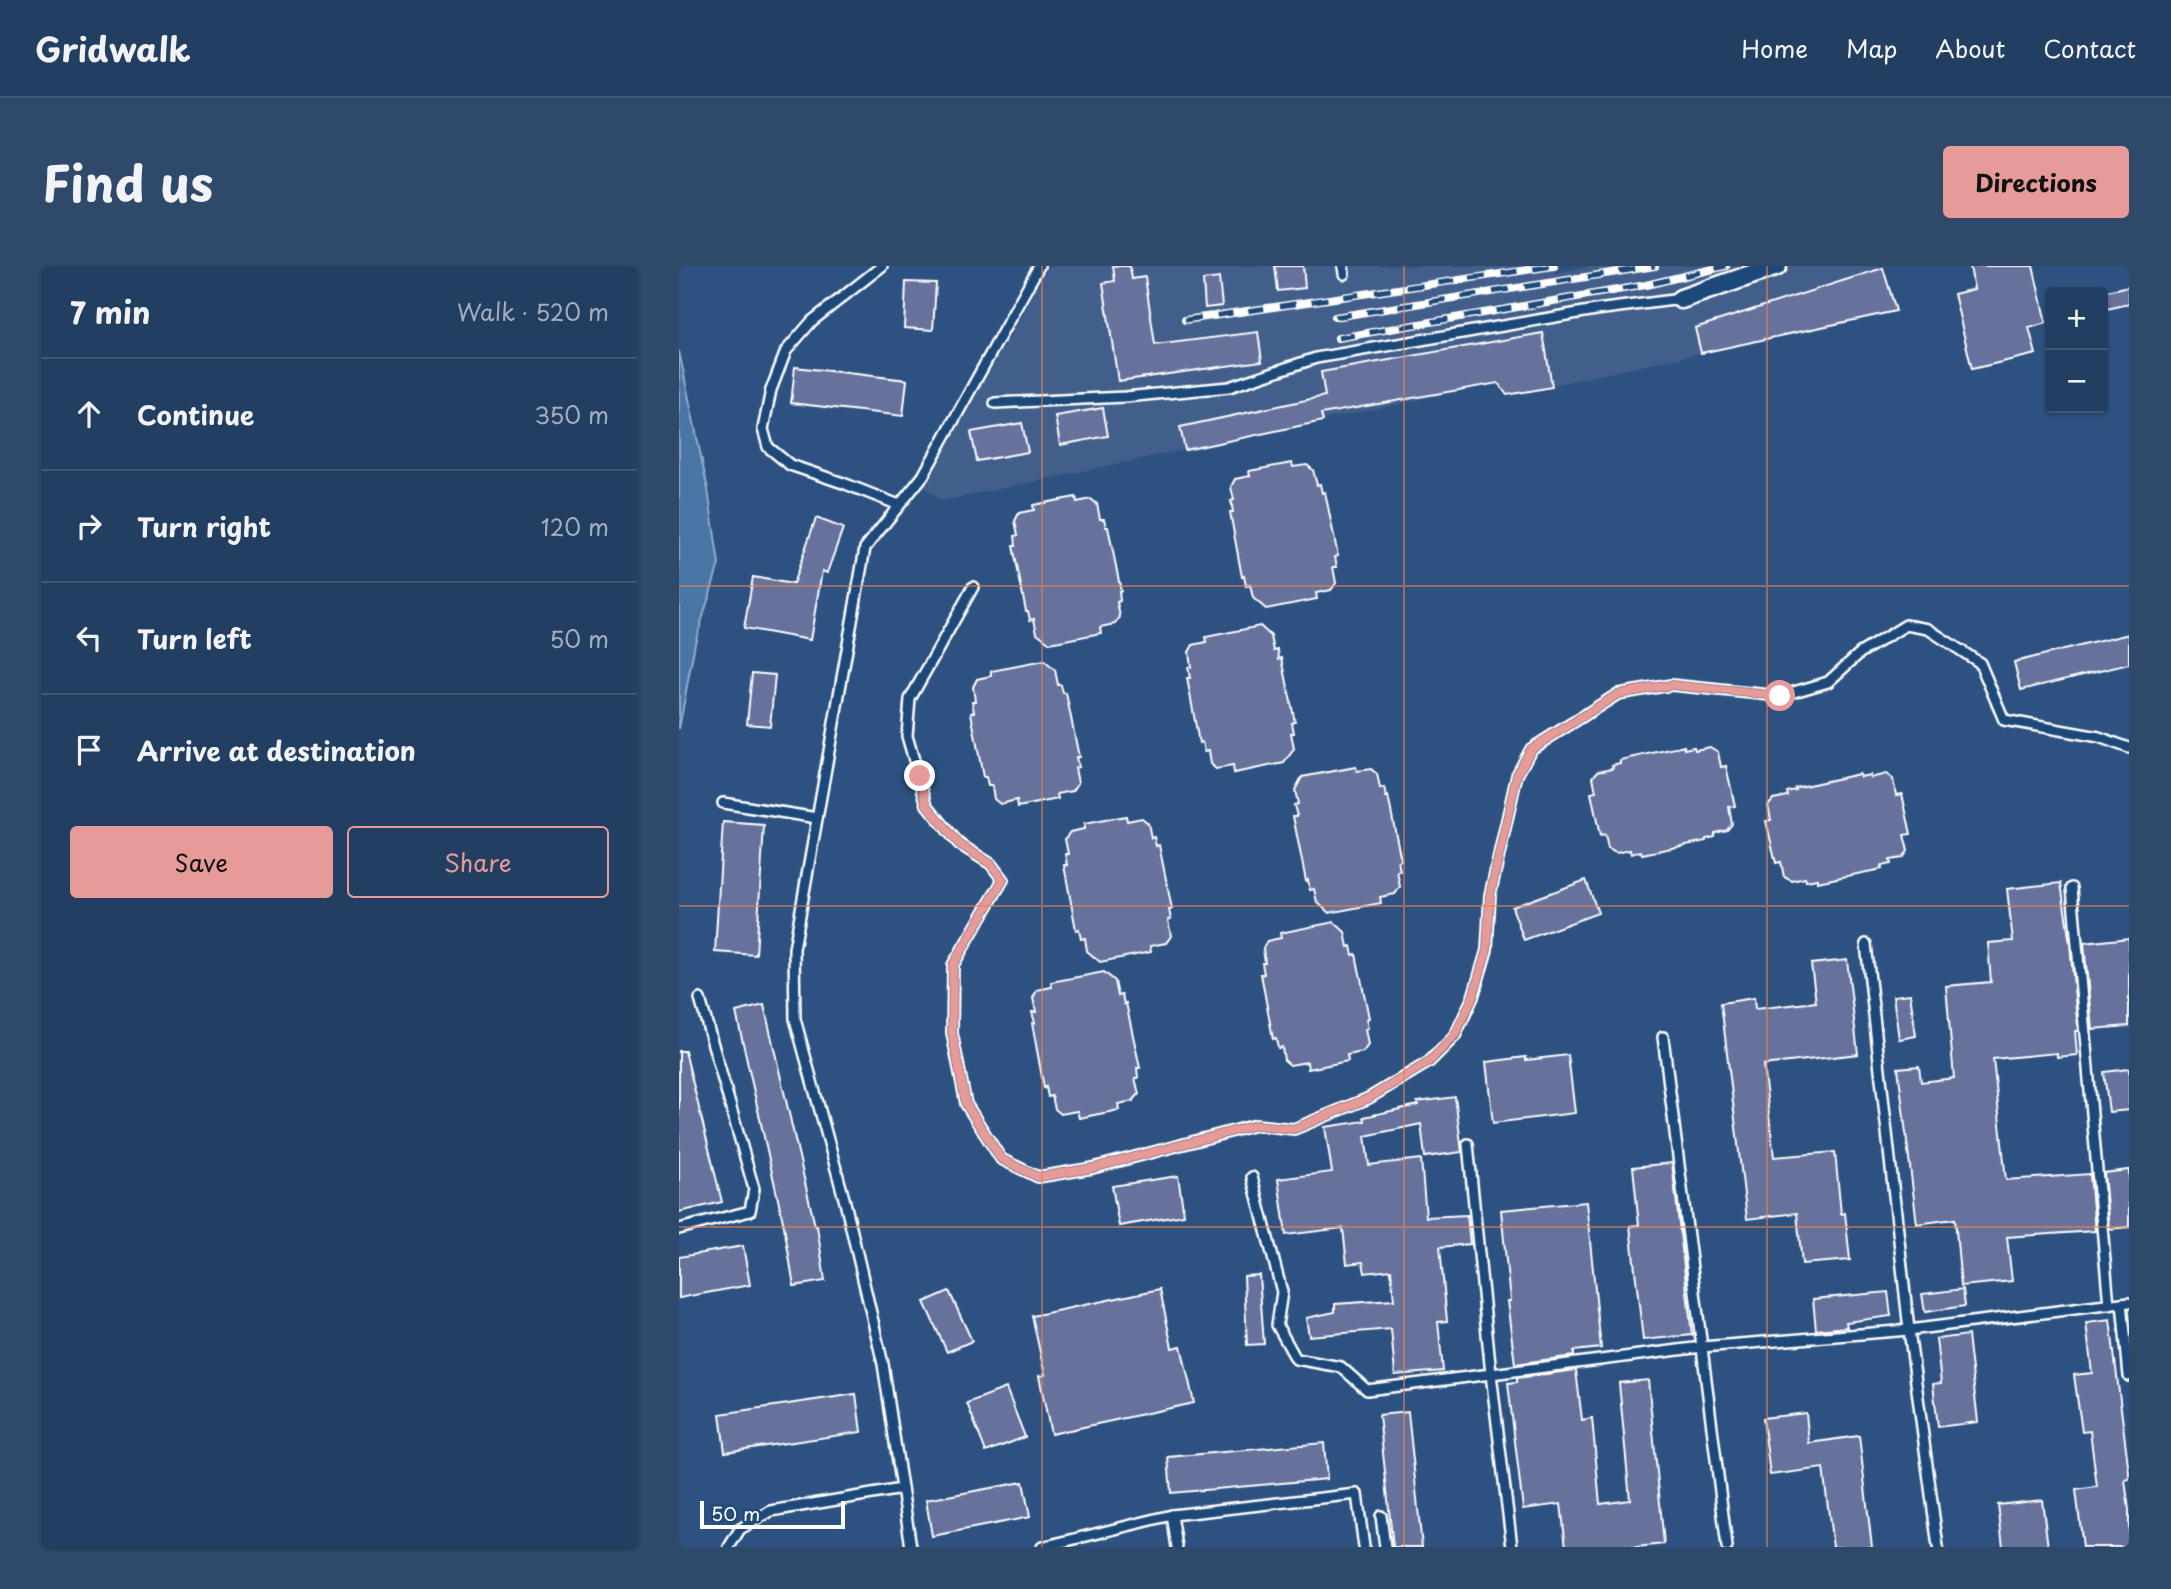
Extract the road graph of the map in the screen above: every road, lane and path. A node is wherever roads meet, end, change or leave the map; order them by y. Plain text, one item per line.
1 (1039, 266) edge
2 (1777, 266) edge
3 (882, 267) edge
4 (1681, 299) joint
5 (995, 403) dead end
6 (899, 505) junction
7 (973, 587) dead end
8 (2129, 748) edge
9 (723, 803) dead end
10 (817, 818) junction
11 (2072, 888) dead end
12 (1866, 944) dead end
13 (700, 999) dead end
14 (1663, 1037) dead end
15 (1468, 1144) dead end
16 (1252, 1177) dead end
17 (679, 1229) edge
18 (2125, 1303) edge
19 (2109, 1305) junction
20 (1909, 1330) junction
21 (1702, 1347) junction
22 (1491, 1374) junction
23 (2129, 1376) edge
24 (902, 1489) junction
25 (1172, 1515) junction
26 (1381, 1516) dead end
27 (1068, 1543) edge
28 (729, 1547) edge
29 (912, 1547) edge
30 (1042, 1547) edge
31 (1177, 1547) edge
32 (1364, 1547) edge
33 (1385, 1547) edge
34 (1512, 1547) edge
35 (1727, 1547) edge
36 (1938, 1547) edge

1 - 6 lane
2 - 4 street
3 - 6 lane
4 - 5 lane
6 - 10 lane
7 - 8 lane
9 - 10 lane
10 - 24 lane
11 - 19 lane
12 - 20 lane
13 - 17 lane
14 - 21 lane
15 - 22 lane
16 - 22 lane
18 - 19 lane
18 - 23 lane
19 - 20 lane
20 - 21 lane
20 - 36 lane
21 - 22 lane
21 - 35 lane
22 - 34 lane
24 - 28 lane
24 - 29 lane
25 - 27 lane
25 - 31 lane
25 - 32 lane
26 - 33 lane
27 - 30 lane

